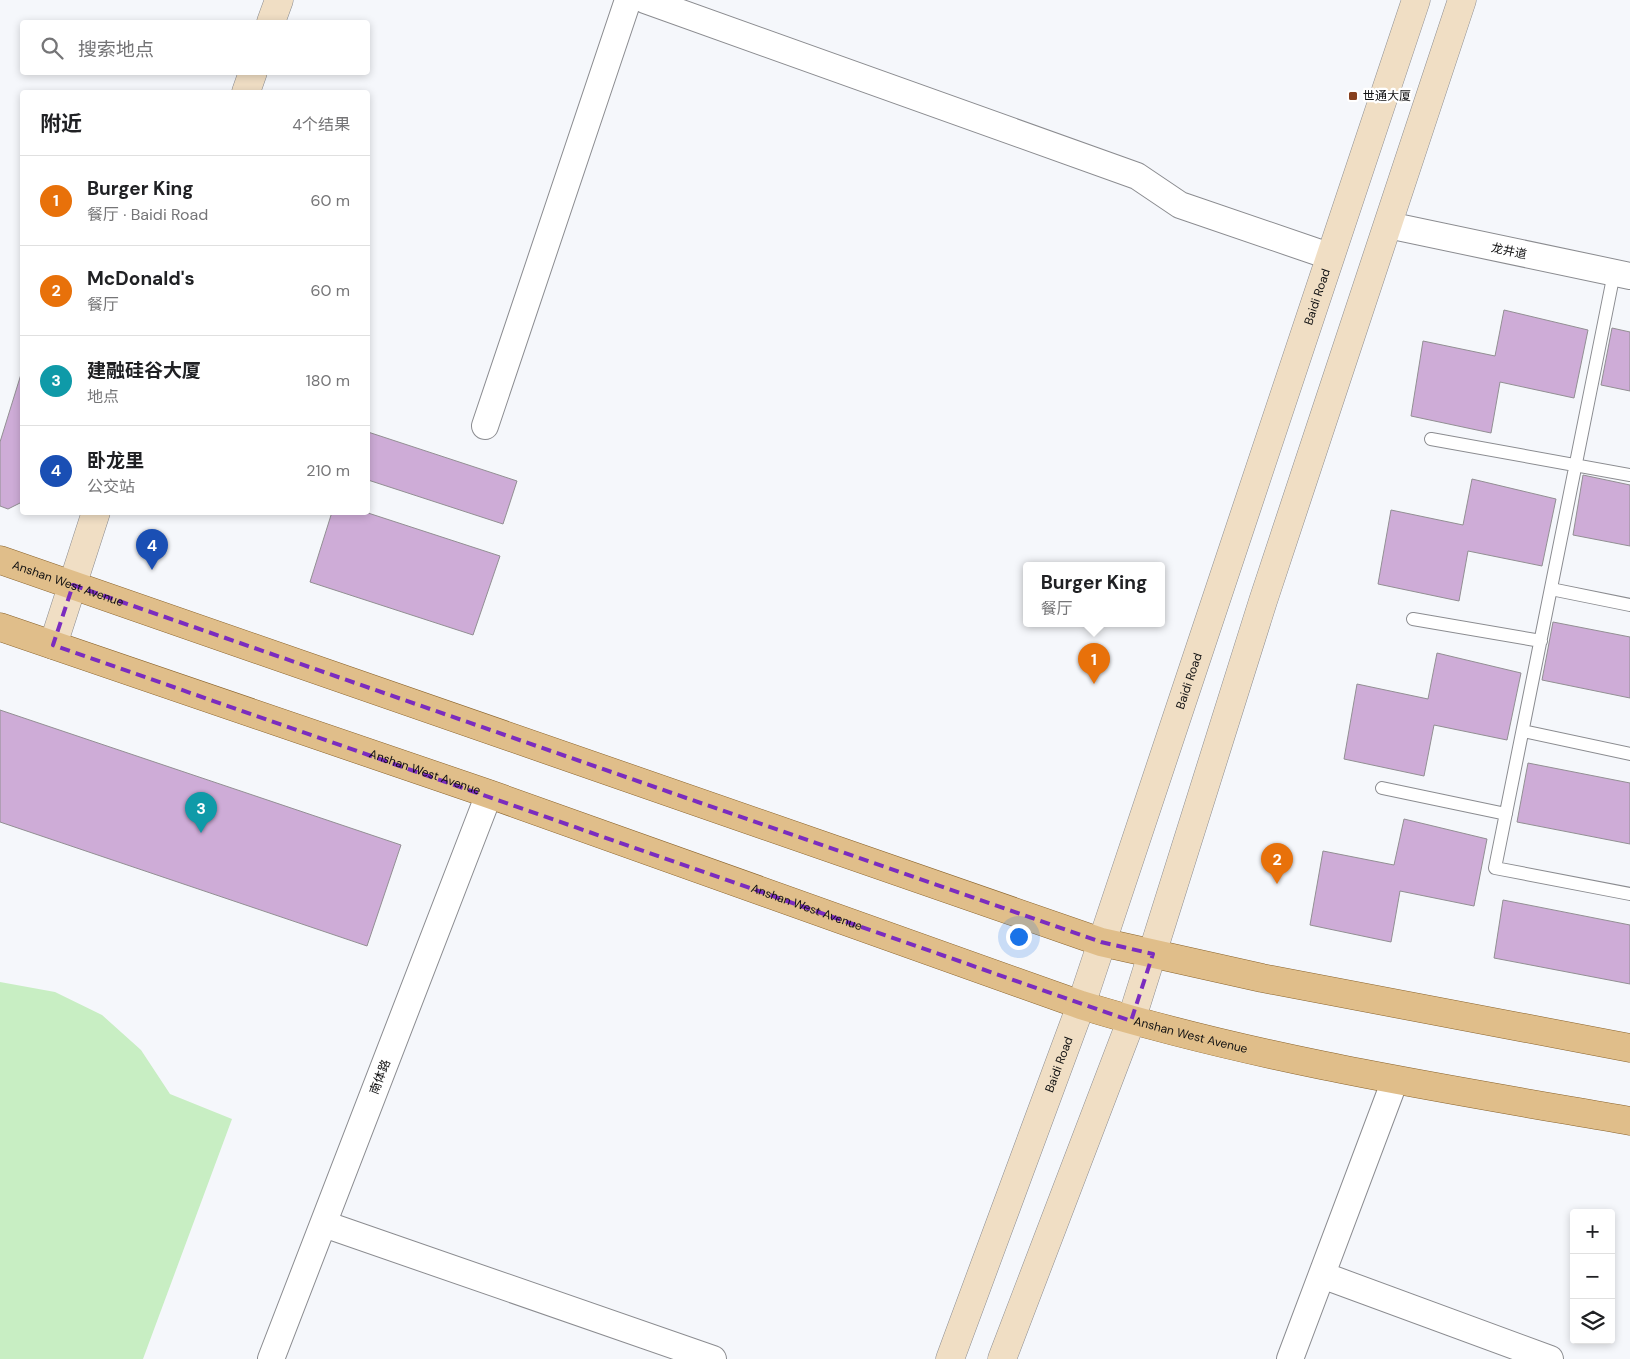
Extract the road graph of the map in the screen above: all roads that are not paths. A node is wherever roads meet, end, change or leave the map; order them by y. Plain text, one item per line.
1 (279, 0) edge
2 (628, 0) edge
3 (645, 0) edge
4 (1416, 0) edge
5 (1462, 0) edge
6 (272, 20) edge
7 (252, 75) edge
8 (247, 90) edge
9 (1388, 226) junction
10 (1329, 256) junction
11 (1622, 275) edge
12 (485, 426) dead end
13 (1430, 439) dead end
14 (1576, 464) junction
15 (1630, 476) edge
16 (95, 515) edge
17 (0, 560) edge
18 (73, 585) junction
19 (1551, 589) junction
20 (1630, 605) edge
21 (1412, 619) dead end
22 (0, 627) edge
23 (1541, 641) junction
24 (54, 645) junction
25 (1523, 731) junction
26 (1630, 754) edge
27 (1382, 788) dead end
28 (489, 794) junction
29 (1506, 814) junction
30 (1630, 894) edge
31 (1101, 942) junction
32 (1153, 954) junction
33 (1081, 1005) junction
34 (1131, 1021) junction
35 (1630, 1048) edge
36 (1395, 1080) junction
37 (1630, 1121) edge
38 (324, 1224) junction
39 (1322, 1275) junction
40 (271, 1359) edge
41 (713, 1359) edge
42 (950, 1359) edge
43 (1002, 1359) edge
44 (1290, 1359) edge
45 (1550, 1359) edge

1 - 6 main road
2 - 12 street
3 - 10 street
4 - 10 main road, Baidi Road
5 - 9 main road
7 - 8 main road
9 - 11 street, 龙井道
9 - 32 main road
10 - 31 main road, Baidi Road
11 - 14 lane
13 - 14 lane
14 - 15 lane
14 - 19 lane
16 - 18 main road
17 - 18 main road, Anshan West Avenue
18 - 24 main road
18 - 31 main road, Anshan West Avenue
19 - 20 lane
19 - 23 lane
21 - 23 lane
22 - 24 main road, Anshan West Avenue
23 - 25 lane
24 - 28 main road, Anshan West Avenue
25 - 26 lane
25 - 29 lane
27 - 29 lane
28 - 33 main road, Anshan West Avenue
28 - 38 street, 南体路
29 - 30 lane
31 - 32 main road, Anshan West Avenue
31 - 33 main road, Baidi Road
32 - 34 main road
32 - 35 main road, Anshan West Avenue
33 - 34 main road, Anshan West Avenue
33 - 42 main road, Baidi Road
34 - 36 main road, Anshan West Avenue
34 - 43 main road
36 - 37 main road, Anshan West Avenue
36 - 39 street
38 - 40 street, 南体路
38 - 41 street
39 - 44 street
39 - 45 street

